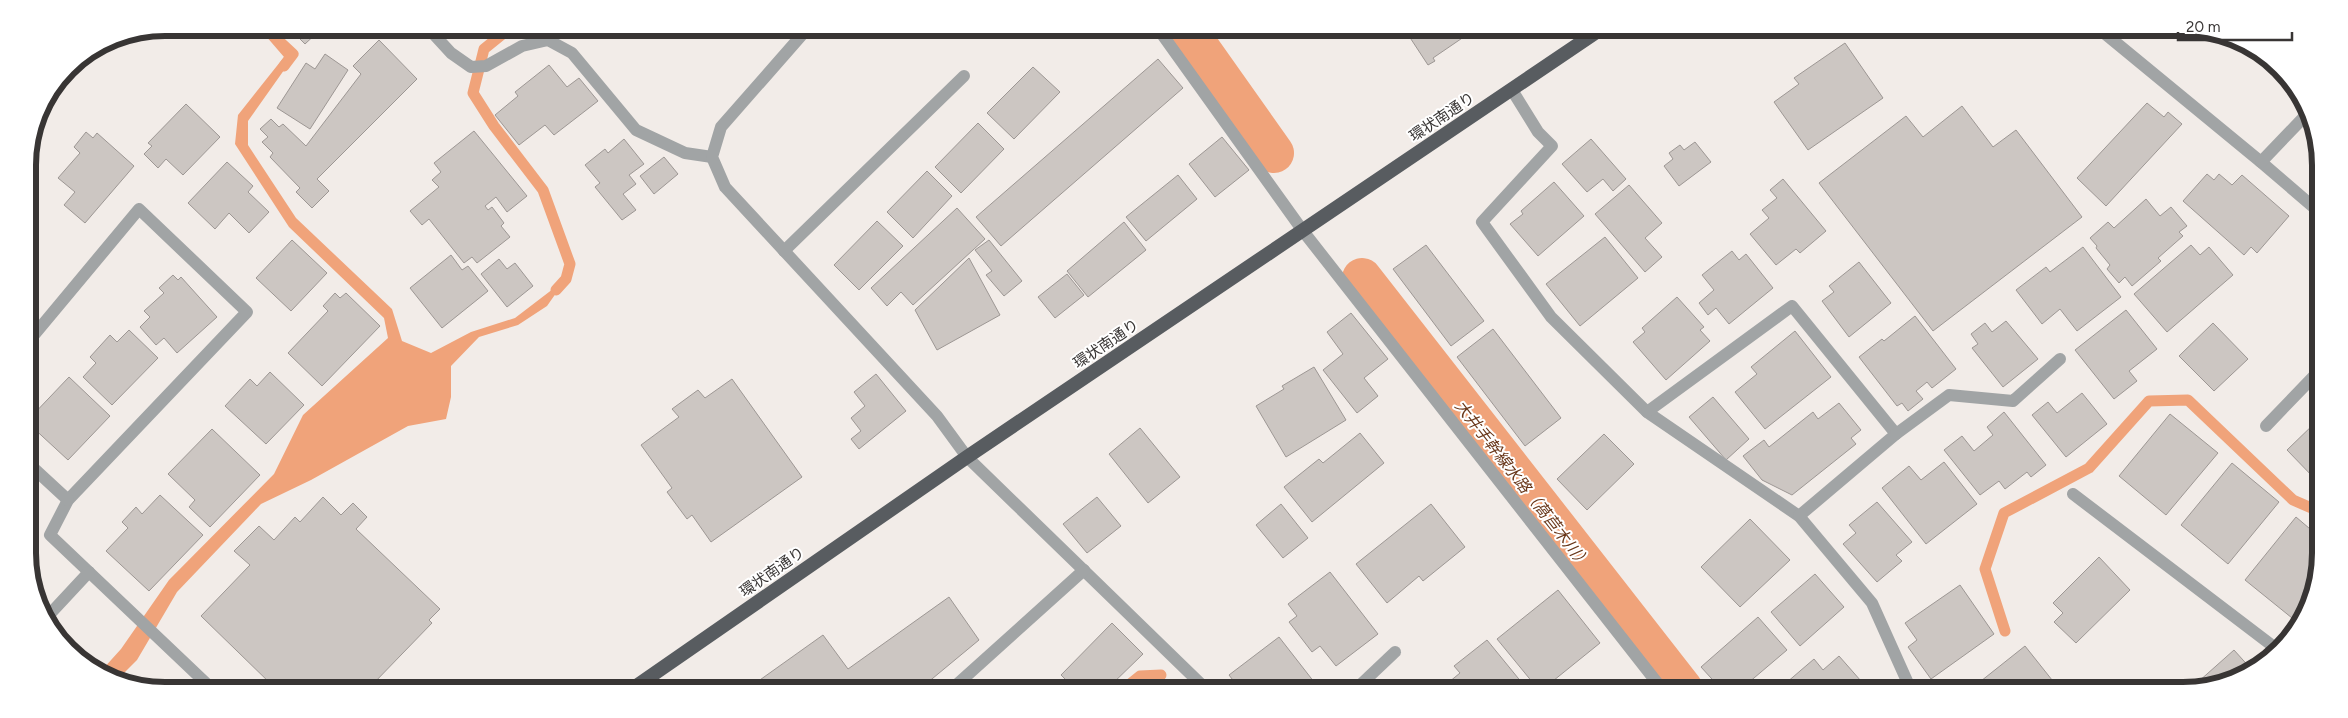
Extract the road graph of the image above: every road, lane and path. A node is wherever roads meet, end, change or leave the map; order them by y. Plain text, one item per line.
1 (1585, 36) edge
2 (2108, 36) edge
3 (436, 37) edge
4 (800, 37) edge
5 (1164, 37) edge
6 (964, 76) dead end
7 (1512, 90) junction
8 (2303, 119) edge
9 (712, 157) junction
10 (2261, 162) junction
11 (2312, 206) edge
12 (1303, 231) junction
13 (784, 251) junction
14 (37, 332) edge
15 (2060, 359) dead end
16 (2312, 378) edge
17 (1647, 412) junction
18 (2266, 426) dead end
19 (1896, 434) junction
20 (967, 457) junction
21 (36, 470) edge
22 (2073, 494) dead end
23 (68, 500) junction
24 (1799, 516) junction
25 (1084, 570) junction
26 (89, 572) junction
27 (52, 612) edge
28 (2272, 646) edge
29 (1395, 652) dead end
30 (1198, 681) edge
31 (1364, 681) edge
32 (1656, 681) edge
33 (1907, 681) edge
34 (205, 682) edge
35 (643, 682) edge
36 (960, 682) edge

1 - 7 highway, 環状南通り
2 - 10 street
3 - 9 street
4 - 9 street
5 - 12 street
6 - 13 street
7 - 12 highway, 環状南通り
7 - 17 street
8 - 10 street
9 - 13 street
10 - 11 street
12 - 20 highway, 環状南通り
12 - 32 street
13 - 20 street
14 - 23 street
15 - 19 street
16 - 18 street
17 - 19 street
17 - 24 street
19 - 24 street
20 - 25 street
20 - 35 highway, 環状南通り
21 - 23 street
22 - 28 street
23 - 26 street
24 - 33 street
25 - 30 street
25 - 36 street
26 - 27 street
26 - 34 street
29 - 31 street

